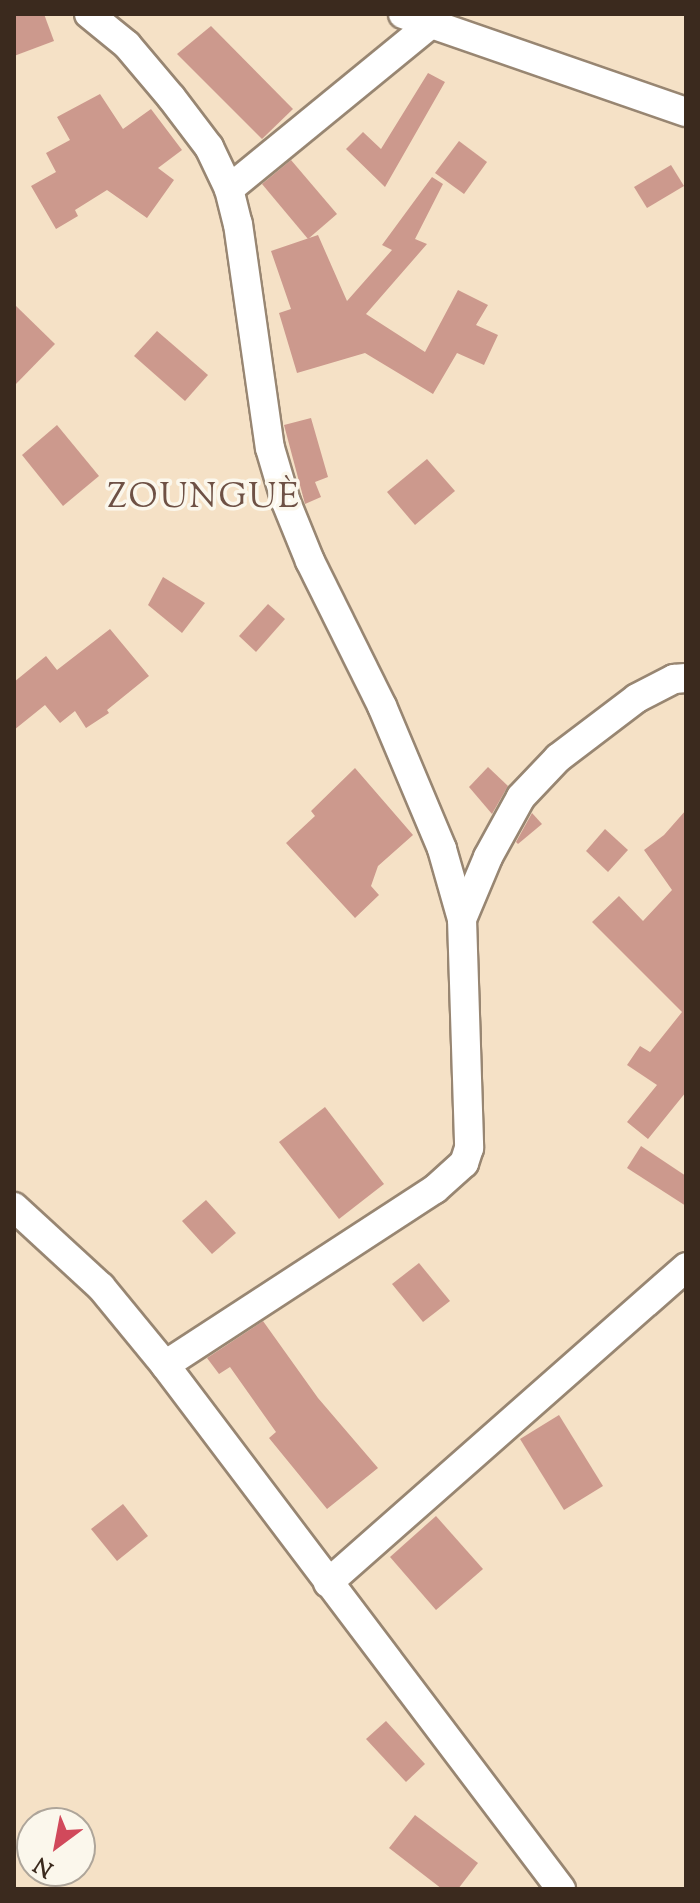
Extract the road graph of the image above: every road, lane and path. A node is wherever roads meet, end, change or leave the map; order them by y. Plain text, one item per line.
1 (89, 14) edge
2 (416, 20) edge
3 (686, 112) edge
4 (229, 189) junction
5 (686, 678) edge
6 (462, 919) junction
7 (14, 1207) edge
8 (686, 1267) edge
9 (165, 1365) junction
10 (328, 1583) junction
11 (561, 1889) edge

1 - 4 street
2 - 3 street
2 - 4 street
4 - 6 street
5 - 6 street
6 - 9 street
7 - 9 street
8 - 10 street
9 - 10 street
10 - 11 street

